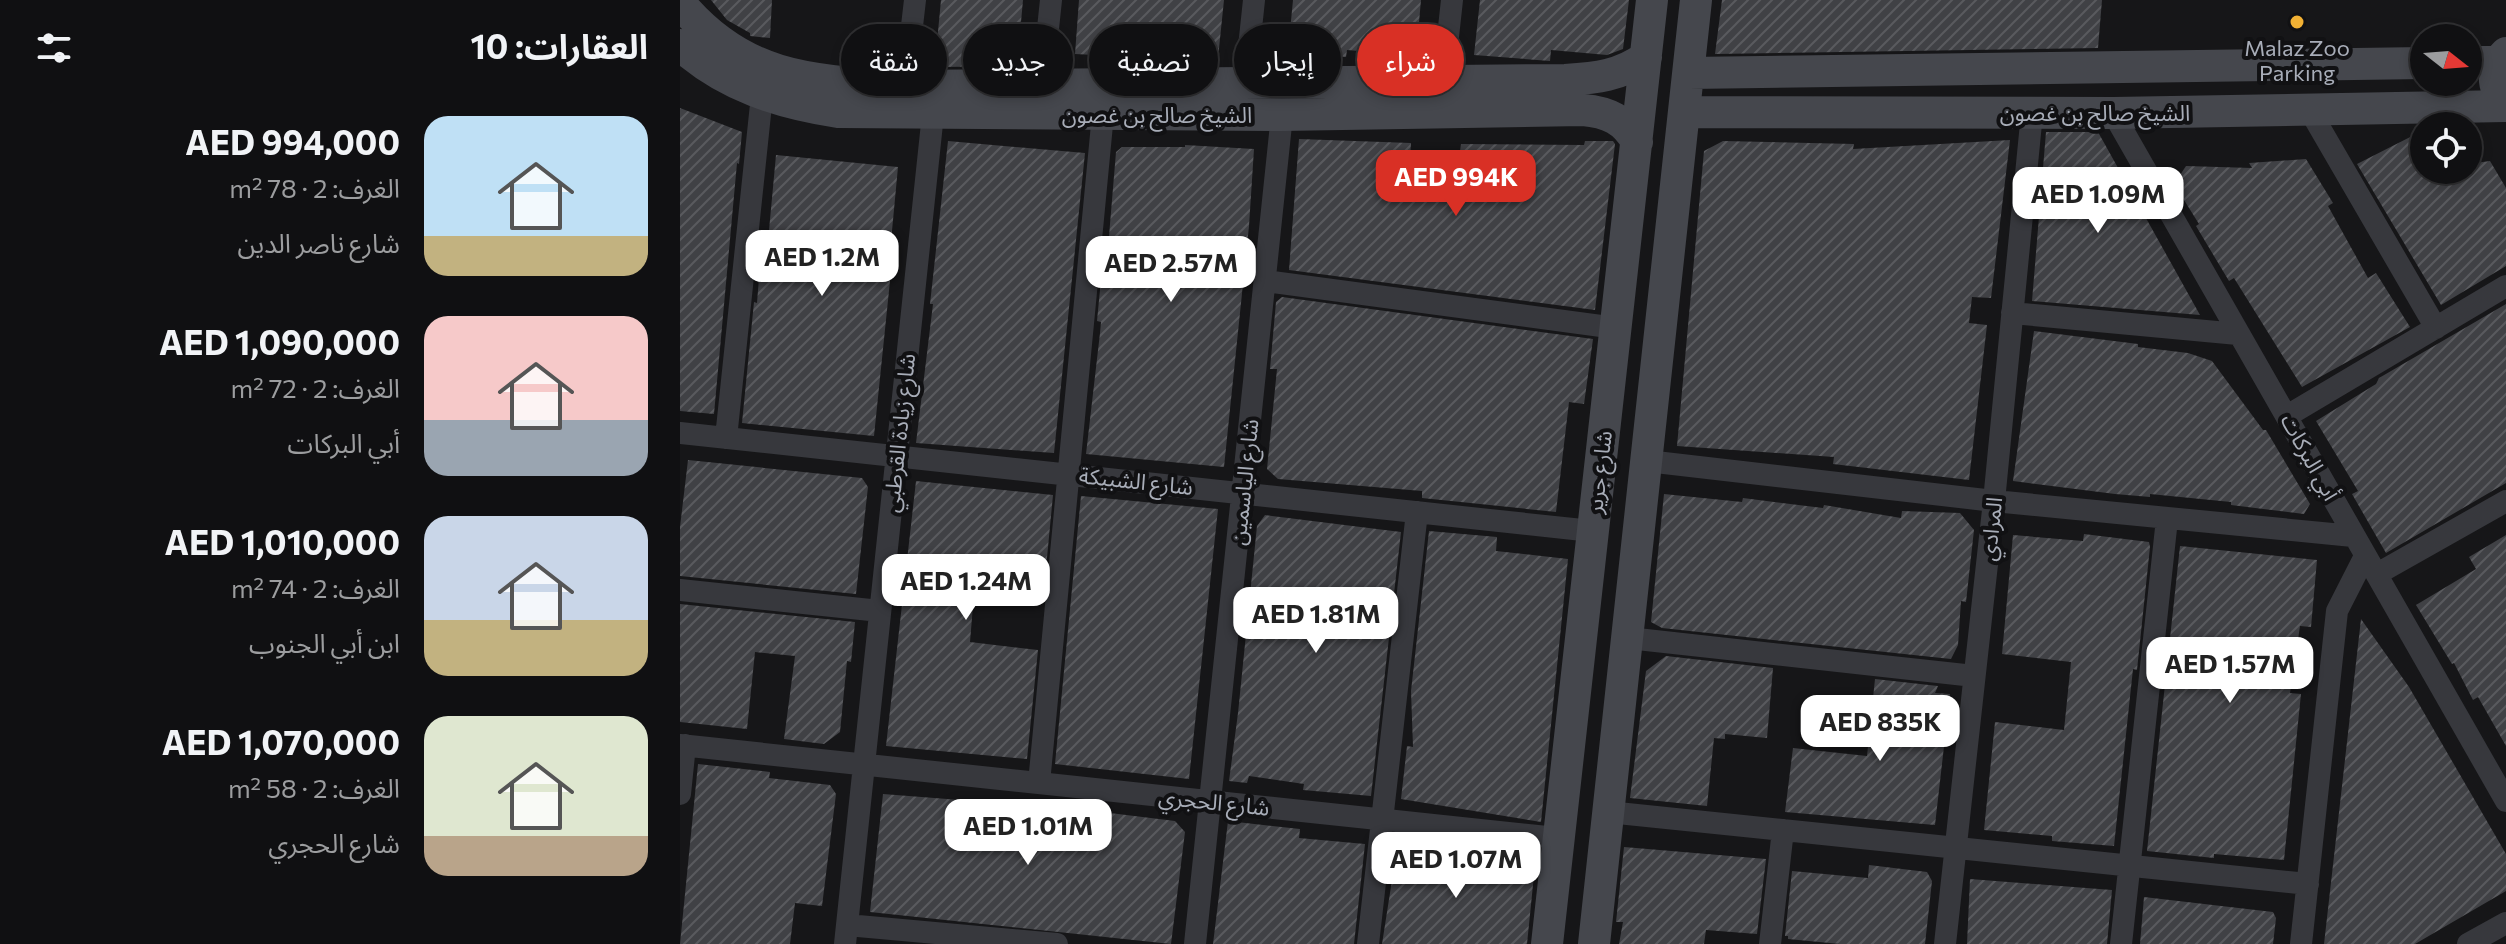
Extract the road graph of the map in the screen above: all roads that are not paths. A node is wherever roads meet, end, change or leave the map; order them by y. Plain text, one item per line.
1 (915, 0) edge
2 (1051, 0) edge
3 (1254, 0) edge
4 (1452, 0) edge
5 (1652, 0) edge
6 (1696, 0) edge
7 (680, 3) edge
8 (912, 24) edge
9 (1048, 24) edge
10 (1251, 24) edge
11 (1449, 24) edge
12 (680, 45) edge
13 (1646, 57) junction
14 (2491, 59) edge
15 (2410, 63) edge
16 (1992, 69) junction
17 (2032, 69) junction
18 (1689, 73) junction
19 (1583, 79) junction
20 (841, 82) edge
21 (1073, 85) edge
22 (1234, 85) edge
23 (1464, 85) edge
24 (762, 95) junction
25 (1542, 96) junction
26 (2506, 104) edge
27 (1583, 110) junction
28 (2310, 111) junction
29 (1685, 112) junction
30 (1992, 113) junction
31 (2037, 113) junction
32 (2113, 113) junction
33 (933, 114) junction
34 (1103, 114) junction
35 (1282, 115) junction
36 (1637, 142) junction
37 (1265, 281) junction
38 (2506, 286) edge
39 (2012, 313) junction
40 (1616, 328) junction
41 (2436, 328) junction
42 (2238, 334) junction
43 (2287, 416) junction
44 (680, 433) edge
45 (726, 438) junction
46 (897, 456) junction
47 (1647, 461) junction
48 (1069, 474) junction
49 (1242, 493) junction
50 (1994, 501) junction
51 (2506, 501) edge
52 (1417, 512) junction
53 (2167, 519) junction
54 (1592, 531) junction
55 (2353, 536) junction
56 (2371, 565) junction
57 (680, 590) edge
58 (880, 611) junction
59 (1628, 638) junction
60 (1974, 676) junction
61 (683, 745) edge
62 (864, 765) junction
63 (1039, 783) junction
64 (680, 794) edge
65 (1210, 801) junction
66 (2506, 801) edge
67 (1608, 812) junction
68 (1382, 819) junction
69 (1783, 830) junction
70 (1557, 838) junction
71 (1955, 848) junction
72 (2129, 866) junction
73 (2308, 884) junction
74 (2506, 923) edge
75 (846, 934) edge
76 (1057, 944) edge
77 (1195, 944) edge
78 (1368, 944) edge
79 (1547, 944) edge
80 (1594, 944) edge
81 (1770, 944) edge
82 (1945, 944) edge
83 (2121, 944) edge
84 (2301, 944) edge
85 (2468, 944) edge

1 - 8 street
2 - 9 street
3 - 10 street
4 - 11 street
5 - 13 street, شارع جرير
6 - 18 street
7 - 20 street, الشيخ صالح بن غصون
12 - 24 street, الشيخ صالح بن غصون
13 - 19 street, الشيخ صالح بن غصون
13 - 36 street, شارع جرير
14 - 26 street
15 - 17 street, الشيخ صالح بن غصون
16 - 17 street, الشيخ صالح بن غصون
16 - 18 street, الشيخ صالح بن غصون
16 - 30 street
17 - 31 street
18 - 29 street, شارع جرير
19 - 25 street, الشيخ صالح بن غصون
19 - 27 street
21 - 22 street, الشيخ صالح بن غصون
23 - 25 street, الشيخ صالح بن غصون
24 - 33 street, الشيخ صالح بن غصون
24 - 45 street
25 - 27 street, الشيخ صالح بن غصون
25 - 35 street, الشيخ صالح بن غصون
26 - 28 street, الشيخ صالح بن غصون
27 - 36 street, الشيخ صالح بن غصون
28 - 32 street, الشيخ صالح بن غصون
28 - 41 street
29 - 30 street, الشيخ صالح بن غصون
29 - 47 street, شارع جرير
30 - 31 street, الشيخ صالح بن غصون
31 - 32 street, الشيخ صالح بن غصون
31 - 39 street, المرادي
32 - 42 street, أبي البركات
33 - 34 street, الشيخ صالح بن غصون
33 - 46 street, شارع زيادة القرطبي
34 - 35 street, الشيخ صالح بن غصون
34 - 48 street
35 - 37 street, شارع الياسمين
36 - 40 street, شارع جرير
37 - 40 street
37 - 49 street, شارع الياسمين
38 - 41 street
39 - 42 street
39 - 50 street, المرادي
40 - 54 street, شارع جرير
41 - 43 street
42 - 43 street, أبي البركات
43 - 55 street, أبي البركات
44 - 45 street, شارع الشبيكة
45 - 46 street, شارع الشبيكة
46 - 48 street, شارع الشبيكة
46 - 58 street, شارع زيادة القرطبي
47 - 50 street
47 - 59 street, شارع جرير
48 - 49 street, شارع الشبيكة
48 - 63 street
49 - 52 street, شارع الشبيكة
49 - 65 street, شارع الياسمين
50 - 53 street
50 - 60 street, المرادي
51 - 56 street
52 - 54 street, شارع الشبيكة
52 - 68 street
53 - 55 street
53 - 72 street
54 - 70 street, شارع جرير
55 - 56 street, أبي البركات
56 - 66 street, أبي البركات
56 - 73 street
57 - 58 street
58 - 62 street, شارع زيادة القرطبي
59 - 60 street
59 - 67 street, شارع جرير
60 - 71 street, المرادي
61 - 62 street, شارع الحجري
61 - 64 street
62 - 63 street, شارع الحجري
62 - 75 street, شارع زيادة القرطبي
63 - 65 street, شارع الحجري
65 - 68 street, شارع الحجري
65 - 77 street, شارع الياسمين
67 - 69 street
67 - 80 street, شارع جرير
68 - 70 street, شارع الحجري
68 - 78 street
69 - 71 street
69 - 81 street
70 - 79 street, شارع جرير
71 - 72 street
71 - 82 street, المرادي
72 - 73 street
72 - 83 street
73 - 84 street
74 - 85 street
75 - 76 street

